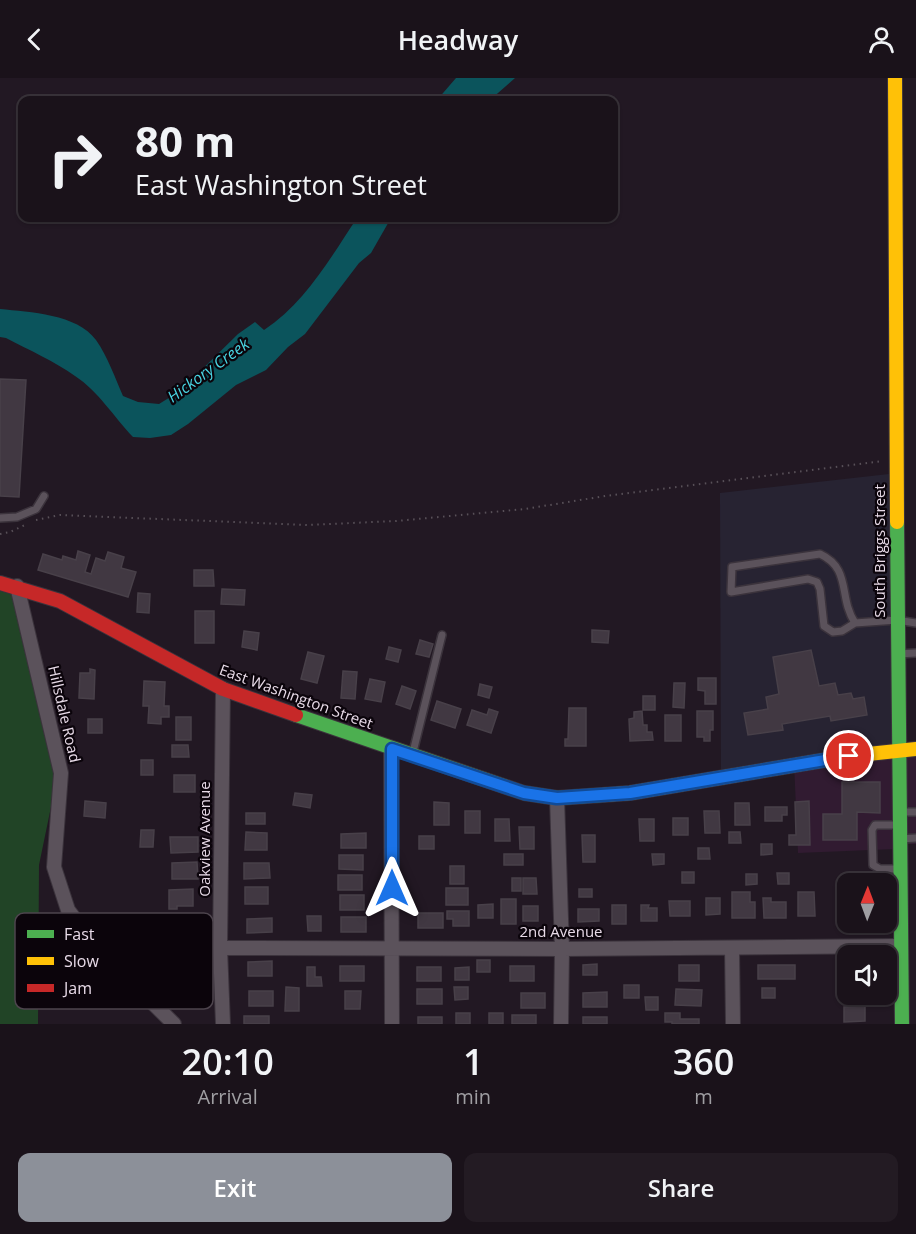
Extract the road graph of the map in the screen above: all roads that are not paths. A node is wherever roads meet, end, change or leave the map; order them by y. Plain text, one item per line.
1 (895, 78) edge
2 (44, 496) dead end
3 (0, 518) edge
4 (0, 583) edge
5 (17, 586) junction
6 (897, 620) junction
7 (855, 623) junction
8 (916, 623) edge
9 (442, 635) dead end
10 (916, 653) edge
11 (897, 654) junction
12 (223, 690) junction
13 (392, 749) junction
14 (916, 749) edge
15 (899, 750) junction
16 (412, 756) junction
17 (557, 798) junction
18 (916, 812) edge
19 (900, 825) junction
20 (916, 838) edge
21 (900, 869) junction
22 (70, 913) edge
23 (901, 946) junction
24 (220, 948) junction
25 (732, 948) junction
26 (392, 949) junction
27 (562, 949) junction
28 (159, 1009) edge
29 (174, 1024) edge
30 (223, 1024) edge
31 (392, 1024) edge
32 (561, 1024) edge
33 (733, 1024) edge
34 (902, 1024) edge

1 - 6 street, South Briggs Street, bridge
2 - 3 lane
4 - 5 street, East Washington Street
5 - 12 street, East Washington Street
5 - 22 street, Hillsdale Road
6 - 7 lane
6 - 8 lane
6 - 11 street, South Briggs Street
7 - 7 lane
9 - 16 lane
10 - 11 lane
11 - 15 street, South Briggs Street
12 - 13 street, East Washington Street
12 - 24 street, Oakview Avenue
13 - 16 street, East Washington Street
13 - 26 street
14 - 15 street, East Washington Street
15 - 17 street, East Washington Street
15 - 19 street, South Briggs Street
16 - 17 street, East Washington Street
17 - 27 street
18 - 19 lane
19 - 20 lane
19 - 21 street, South Briggs Street
19 - 21 lane
21 - 23 street, South Briggs Street
23 - 25 street, 2nd Avenue
23 - 34 street, South Briggs Street
24 - 26 street, 2nd Avenue
24 - 30 street, Oakview Avenue
25 - 27 street, 2nd Avenue
25 - 33 street
26 - 27 street, 2nd Avenue
26 - 31 street
27 - 32 street
28 - 29 street, Hillsdale Road

